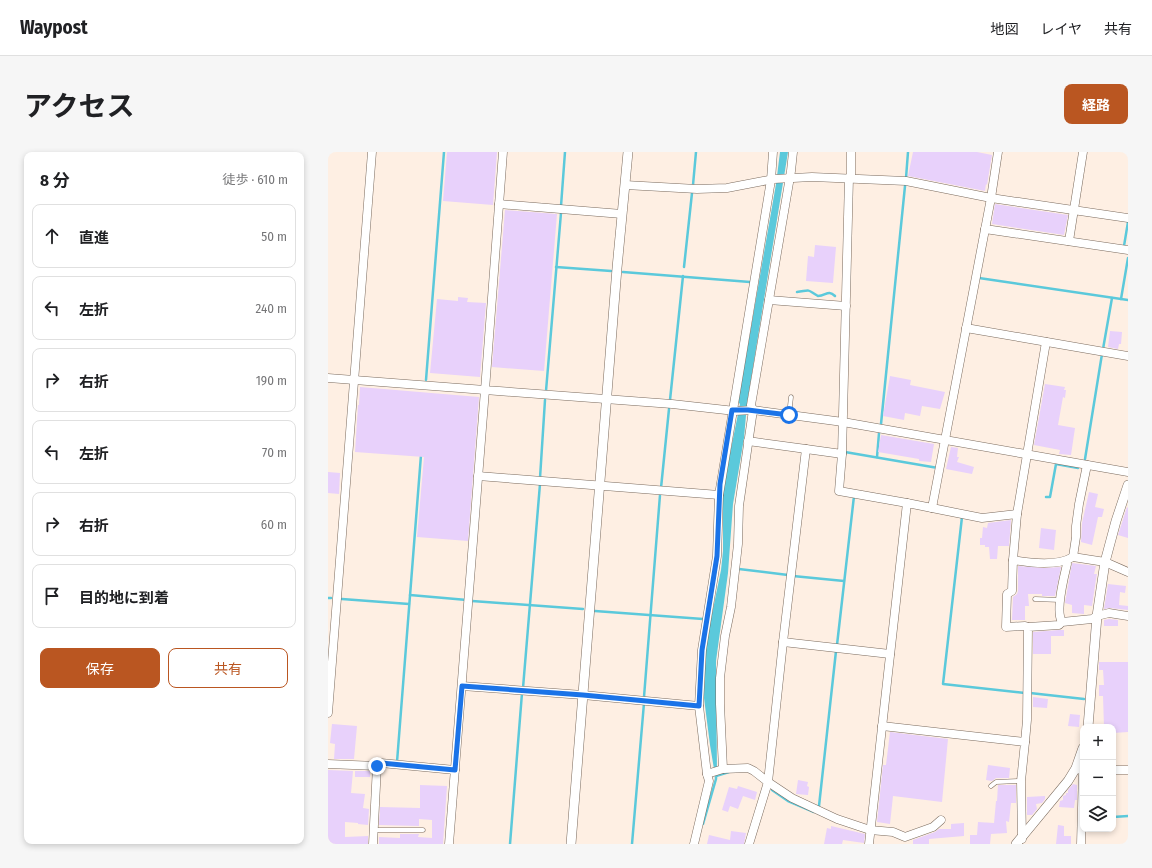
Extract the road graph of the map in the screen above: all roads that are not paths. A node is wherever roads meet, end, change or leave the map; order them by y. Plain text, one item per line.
1 (372, 152) edge
2 (504, 152) edge
3 (628, 152) edge
4 (773, 152) edge
5 (793, 152) edge
6 (851, 152) edge
7 (998, 152) edge
8 (1083, 152) edge
9 (788, 178) junction
10 (849, 178) junction
11 (772, 180) junction
12 (625, 185) junction
13 (991, 198) junction
14 (499, 204) junction
15 (1074, 211) junction
16 (622, 214) junction
17 (1128, 218) edge
18 (985, 229) junction
19 (1069, 241) junction
20 (1128, 250) edge
21 (768, 300) junction
22 (846, 306) junction
23 (966, 328) junction
24 (1046, 342) junction
25 (1128, 356) edge
26 (328, 378) edge
27 (354, 380) junction
28 (485, 390) junction
29 (791, 397) dead end
30 (607, 400) junction
31 (750, 410) junction
32 (734, 411) junction
33 (789, 415) junction
34 (843, 422) junction
35 (945, 440) junction
36 (748, 441) junction
37 (806, 449) junction
38 (842, 454) junction
39 (1027, 454) junction
40 (1087, 465) junction
41 (1128, 472) edge
42 (478, 476) junction
43 (1128, 485) edge
44 (600, 486) junction
45 (719, 495) junction
46 (907, 503) junction
47 (932, 508) junction
48 (1017, 514) junction
49 (1069, 559) junction
50 (1013, 560) junction
51 (1105, 562) junction
52 (1128, 572) edge
53 (1035, 599) dead end
54 (328, 600) edge
55 (1060, 600) junction
56 (337, 601) junction
57 (1097, 616) junction
58 (1128, 616) edge
59 (1062, 622) junction
60 (1028, 627) junction
61 (783, 642) junction
62 (890, 654) junction
63 (462, 686) junction
64 (583, 695) junction
65 (699, 706) junction
66 (328, 713) edge
67 (1088, 724) edge
68 (882, 726) junction
69 (1026, 742) junction
70 (328, 764) edge
71 (377, 766) junction
72 (455, 770) junction
73 (721, 770) junction
74 (1080, 770) edge
75 (1116, 770) edge
76 (1128, 770) edge
77 (709, 774) junction
78 (1021, 781) junction
79 (768, 782) junction
80 (991, 786) dead end
81 (1080, 796) edge
82 (941, 820) dead end
83 (374, 830) junction
84 (423, 830) dead end
85 (870, 830) junction
86 (1022, 840) edge
87 (373, 844) edge
88 (449, 844) edge
89 (571, 844) edge
90 (694, 844) edge
91 (749, 844) edge
92 (869, 844) edge
93 (1016, 844) edge
94 (1081, 844) edge

1 - 27 street
2 - 14 street
3 - 12 street
4 - 11 street
5 - 9 street
6 - 10 street
7 - 13 street
8 - 15 street
9 - 10 street
9 - 11 street
9 - 21 street
10 - 13 street
10 - 22 street
11 - 12 street
11 - 32 street
12 - 16 street
13 - 15 street
13 - 18 street
14 - 16 street
14 - 28 street
15 - 17 street
15 - 19 street
16 - 30 street
18 - 19 street
18 - 23 street
19 - 20 street
21 - 22 street
21 - 31 street
22 - 34 street
23 - 24 street
23 - 35 street
24 - 25 street
24 - 39 street
26 - 27 street
27 - 28 street
27 - 56 street
28 - 30 street
28 - 42 street
29 - 33 lane
30 - 32 street
30 - 44 street
31 - 32 street
31 - 33 street
31 - 36 street
32 - 45 street
33 - 34 street
34 - 35 street
34 - 38 street
35 - 39 street
35 - 47 street
36 - 37 street
36 - 73 street
37 - 38 street
37 - 61 street
38 - 46 street
39 - 40 street
39 - 48 street
40 - 41 street
40 - 49 street
42 - 44 street
42 - 63 street
43 - 51 street
44 - 45 street
44 - 64 street
45 - 65 street
46 - 47 street
46 - 62 street
47 - 48 street
48 - 50 street
49 - 50 street
49 - 51 street
49 - 55 street
50 - 60 street
51 - 52 street
51 - 57 street
53 - 55 lane
54 - 56 street
55 - 59 street
56 - 66 street
57 - 58 street
57 - 59 street
57 - 67 street
59 - 60 street
60 - 69 street
61 - 62 street
61 - 79 street
62 - 68 street
63 - 64 street
63 - 72 street
64 - 65 street
64 - 89 street
65 - 77 street
68 - 69 street
68 - 85 street
69 - 78 street
70 - 71 street
71 - 72 street
71 - 83 street
72 - 88 street
73 - 77 street
73 - 79 street
74 - 86 street
75 - 76 street
77 - 90 street
78 - 80 lane
78 - 86 street
79 - 85 street
79 - 91 street
81 - 94 street
82 - 85 street
83 - 84 lane
83 - 87 street
85 - 92 street
86 - 93 street

